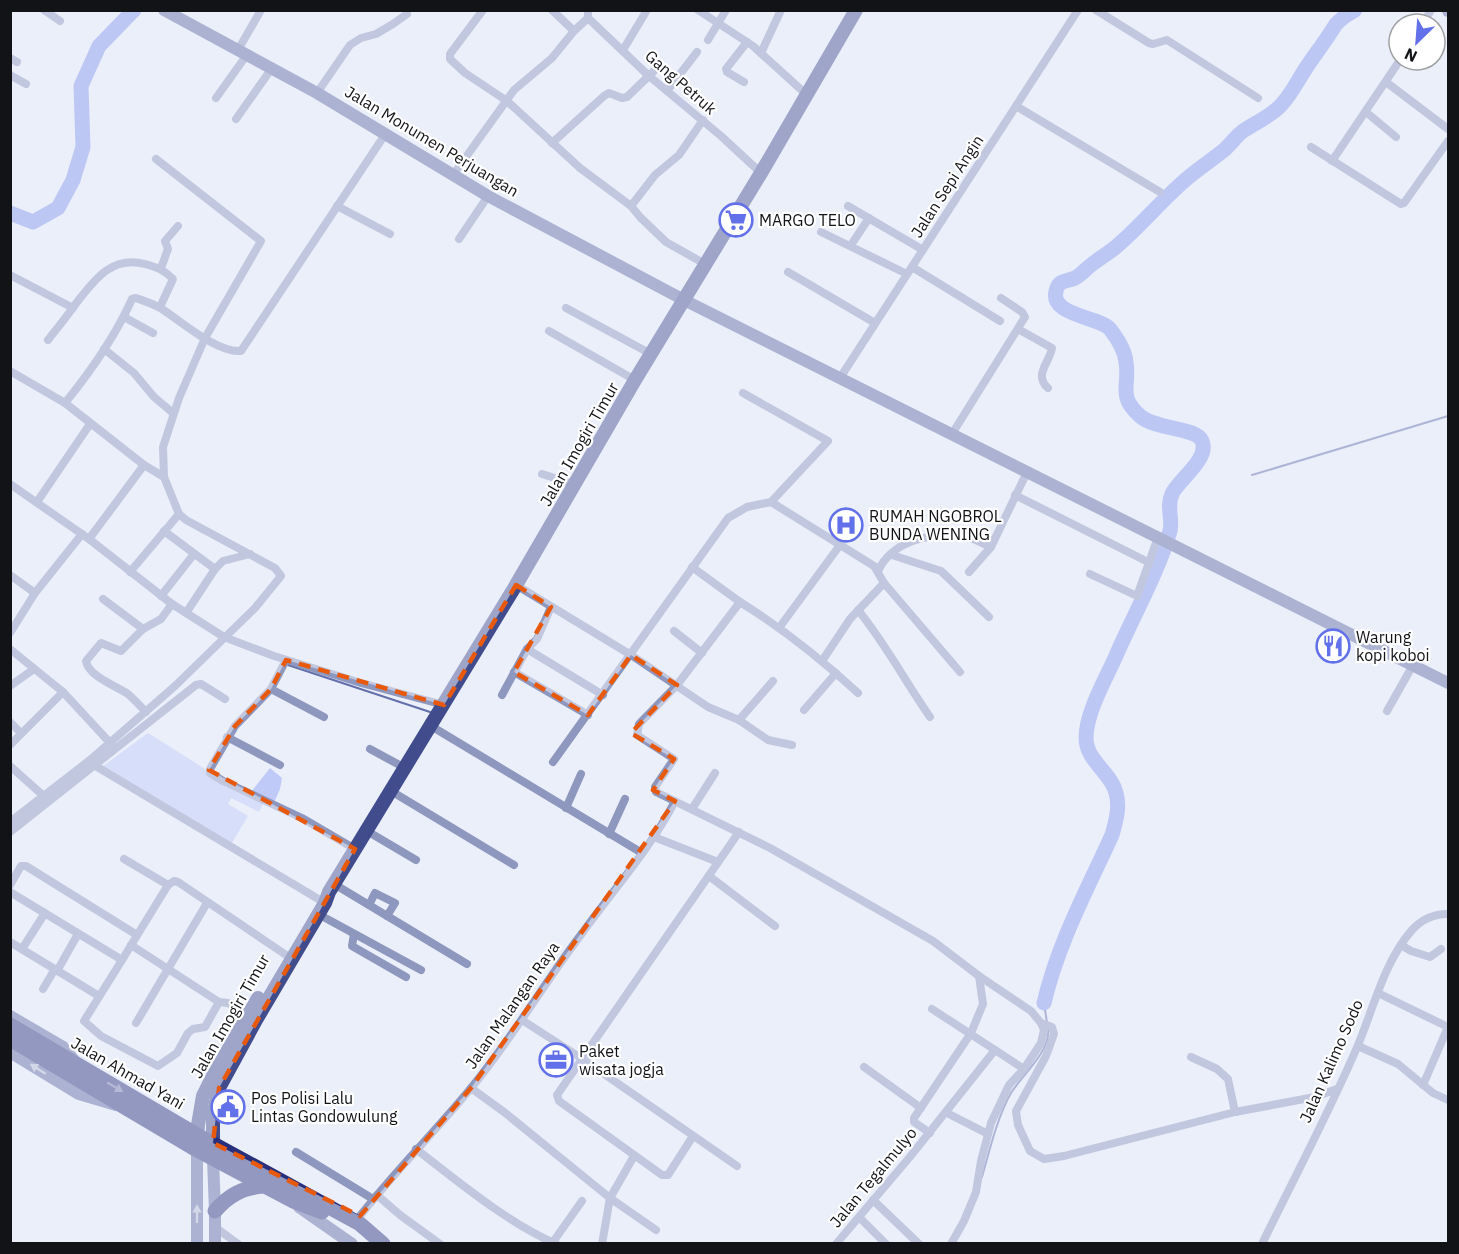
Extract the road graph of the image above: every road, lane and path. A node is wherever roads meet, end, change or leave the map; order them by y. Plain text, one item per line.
1 (44, 10) edge
2 (164, 10) edge
3 (261, 10) edge
4 (483, 10) edge
5 (552, 10) edge
6 (647, 10) edge
7 (698, 10) edge
8 (726, 10) edge
9 (781, 10) edge
10 (856, 10) edge
11 (1078, 10) edge
12 (1096, 10) edge
13 (407, 14) dead end
14 (588, 14) edge
15 (60, 21) dead end
16 (718, 23) junction
17 (574, 31) junction
18 (708, 40) dead end
19 (747, 42) junction
20 (623, 50) junction
21 (698, 52) dead end
22 (242, 53) junction
23 (761, 53) junction
24 (272, 68) junction
25 (657, 68) dead end
26 (1392, 72) edge
27 (10, 75) edge
28 (650, 75) junction
29 (744, 82) dead end
30 (1386, 82) junction
31 (26, 84) dead end
32 (667, 91) junction
33 (318, 93) junction
34 (807, 95) junction
35 (216, 98) dead end
36 (1258, 98) dead end
37 (507, 101) junction
38 (1016, 106) junction
39 (1366, 112) junction
40 (236, 119) dead end
41 (703, 120) junction
42 (1449, 129) edge
43 (386, 134) junction
44 (1396, 137) dead end
45 (1449, 141) edge
46 (552, 143) junction
47 (1311, 147) dead end
48 (156, 159) dead end
49 (1332, 161) junction
50 (761, 173) junction
51 (453, 175) junction
52 (1160, 192) dead end
53 (488, 196) junction
54 (337, 206) junction
55 (631, 206) junction
56 (848, 206) dead end
57 (868, 218) junction
58 (178, 226) dead end
59 (821, 232) dead end
60 (390, 234) dead end
61 (459, 239) dead end
62 (851, 245) junction
63 (923, 250) junction
64 (705, 264) junction
65 (161, 268) junction
66 (909, 271) junction
67 (788, 272) dead end
68 (10, 274) edge
69 (1001, 298) dead end
70 (684, 300) junction
71 (160, 307) junction
72 (73, 308) junction
73 (566, 308) dead end
74 (124, 317) junction
75 (1000, 321) dead end
76 (875, 323) junction
77 (1018, 329) junction
78 (549, 331) dead end
79 (153, 333) dead end
80 (205, 338) junction
81 (48, 340) dead end
82 (104, 349) junction
83 (651, 354) junction
84 (10, 371) edge
85 (840, 378) junction
86 (635, 380) junction
87 (1048, 388) dead end
88 (743, 393) dead end
89 (65, 404) junction
90 (173, 413) junction
91 (90, 424) junction
92 (952, 434) junction
93 (144, 465) junction
94 (1027, 472) junction
95 (542, 474) dead end
96 (164, 477) junction
97 (10, 484) edge
98 (574, 484) junction
99 (1015, 495) junction
100 (37, 502) junction
101 (771, 502) junction
102 (179, 514) junction
103 (164, 531) junction
104 (86, 536) junction
105 (1158, 538) junction
106 (840, 545) junction
107 (990, 547) junction
108 (194, 554) junction
109 (250, 554) junction
110 (892, 555) junction
111 (1150, 562) junction
112 (693, 567) junction
113 (215, 569) junction
114 (878, 571) junction
115 (130, 572) junction
116 (969, 572) dead end
117 (1090, 574) dead end
118 (10, 575) edge
119 (884, 583) junction
120 (516, 585) junction
121 (35, 593) junction
122 (161, 596) junction
123 (103, 599) dead end
124 (740, 602) junction
125 (172, 604) junction
126 (551, 607) junction
127 (858, 610) junction
128 (186, 614) junction
129 (989, 616) dead end
130 (779, 628) junction
131 (143, 629) junction
132 (674, 631) dead end
133 (10, 633) edge
134 (224, 637) junction
135 (10, 649) edge
136 (527, 649) junction
137 (702, 653) junction
138 (631, 655) junction
139 (286, 660) junction
140 (822, 661) junction
141 (1413, 665) junction
142 (34, 669) junction
143 (514, 672) junction
144 (960, 672) dead end
145 (836, 673) junction
146 (772, 681) dead end
147 (1449, 682) edge
148 (677, 685) junction
149 (10, 686) edge
150 (181, 689) junction
151 (271, 689) junction
152 (63, 692) junction
153 (858, 693) dead end
154 (502, 695) dead end
155 (603, 695) junction
156 (225, 699) dead end
157 (804, 710) dead end
158 (1388, 711) dead end
159 (588, 715) junction
160 (146, 716) junction
161 (324, 717) dead end
162 (436, 717) junction
163 (930, 717) dead end
164 (739, 720) junction
165 (10, 722) edge
166 (21, 733) junction
167 (227, 737) junction
168 (10, 745) edge
169 (112, 745) junction
170 (792, 745) dead end
171 (369, 749) dead end
172 (92, 762) junction
173 (553, 762) dead end
174 (280, 765) dead end
175 (10, 766) edge
176 (405, 768) junction
177 (715, 772) dead end
178 (581, 774) dead end
179 (391, 791) junction
180 (47, 798) junction
181 (625, 799) dead end
182 (675, 801) junction
183 (566, 808) junction
184 (692, 809) junction
185 (10, 822) edge
186 (367, 831) junction
187 (10, 832) edge
188 (739, 832) junction
189 (609, 834) junction
190 (654, 837) junction
191 (355, 849) junction
192 (642, 853) junction
193 (124, 859) dead end
194 (416, 860) dead end
195 (718, 862) junction
196 (514, 866) dead end
197 (709, 876) junction
198 (10, 885) edge
199 (168, 885) junction
200 (10, 892) edge
201 (325, 899) junction
202 (207, 903) junction
203 (369, 905) junction
204 (45, 913) junction
205 (1449, 914) edge
206 (387, 916) junction
207 (776, 926) dead end
208 (78, 934) junction
209 (354, 934) junction
210 (136, 935) junction
211 (10, 942) edge
212 (131, 945) junction
213 (1401, 945) junction
214 (22, 949) junction
215 (1441, 949) dead end
216 (288, 957) junction
217 (122, 960) junction
218 (467, 964) dead end
219 (56, 970) junction
220 (167, 970) junction
221 (421, 970) dead end
222 (979, 976) junction
223 (406, 977) dead end
224 (43, 989) dead end
225 (1378, 993) junction
226 (99, 996) junction
227 (219, 1002) junction
228 (932, 1009) dead end
229 (10, 1016) edge
230 (252, 1018) junction
231 (522, 1020) junction
232 (136, 1023) dead end
233 (1045, 1024) junction
234 (10, 1025) edge
235 (1448, 1027) edge
236 (971, 1033) junction
237 (10, 1039) edge
238 (1358, 1046) junction
239 (995, 1050) junction
240 (10, 1053) edge
241 (1191, 1056) dead end
242 (581, 1058) junction
243 (79, 1066) junction
244 (864, 1067) dead end
245 (1024, 1069) junction
246 (1423, 1085) junction
247 (471, 1088) junction
248 (1337, 1089) junction
249 (1449, 1100) edge
250 (122, 1106) junction
251 (921, 1108) junction
252 (1235, 1112) junction
253 (947, 1113) junction
254 (930, 1133) junction
255 (988, 1134) junction
256 (693, 1136) junction
257 (197, 1142) junction
258 (416, 1149) junction
259 (213, 1151) junction
260 (296, 1152) dead end
261 (634, 1156) junction
262 (737, 1166) dead end
263 (260, 1169) junction
264 (263, 1186) junction
265 (375, 1197) junction
266 (610, 1198) junction
267 (873, 1200) junction
268 (292, 1201) junction
269 (582, 1201) dead end
270 (215, 1211) junction
271 (360, 1216) junction
272 (859, 1217) junction
273 (215, 1227) junction
274 (656, 1230) dead end
275 (346, 1242) edge
276 (555, 1243) edge
277 (197, 1244) edge
278 (215, 1244) edge
279 (238, 1244) edge
280 (368, 1244) edge
281 (383, 1244) edge
282 (392, 1244) edge
283 (440, 1244) edge
284 (602, 1244) edge
285 (836, 1244) edge
286 (886, 1244) edge
287 (919, 1244) edge
288 (951, 1244) edge
289 (1262, 1244) edge

1 - 15 street
2 - 22 street, Jalan Monumen Perjuangan
3 - 22 street
4 - 37 street
5 - 17 street
6 - 20 street
7 - 16 street
8 - 16 street
9 - 23 street
10 - 34 main road, Jalan Imogiri Timur
11 - 38 street, Jalan Sepi Angin
12 - 36 street
13 - 33 street
14 - 17 street
14 - 20 street, Gang Petruk
16 - 18 street
16 - 19 street
17 - 37 street
19 - 23 street
19 - 29 street
20 - 28 street, Gang Petruk
21 - 32 street
22 - 24 street, Jalan Monumen Perjuangan
22 - 35 street
23 - 34 street
24 - 33 street, Jalan Monumen Perjuangan
24 - 40 street
25 - 28 street
26 - 30 street
27 - 31 street
28 - 32 street, Gang Petruk
28 - 46 street
30 - 39 street
30 - 42 street
32 - 41 street, Gang Petruk
33 - 43 street, Jalan Monumen Perjuangan
34 - 50 main road, Jalan Imogiri Timur
37 - 46 street
37 - 51 street
38 - 52 street
38 - 63 street, Jalan Sepi Angin
39 - 44 street
39 - 49 street
41 - 50 street, Gang Petruk
41 - 55 street
43 - 51 street, Jalan Monumen Perjuangan
43 - 54 street
45 - 49 street
46 - 55 street
47 - 49 street
48 - 80 street
50 - 64 main road, Jalan Imogiri Timur
51 - 53 street, Jalan Monumen Perjuangan
53 - 61 street
53 - 70 street, Jalan Monumen Perjuangan
54 - 60 street
54 - 80 street
55 - 64 street
56 - 57 street
57 - 62 street
57 - 63 street
58 - 65 street
59 - 62 street
62 - 66 street
63 - 66 street, Jalan Sepi Angin
64 - 70 main road, Jalan Imogiri Timur
65 - 71 street
65 - 72 street
66 - 75 street
66 - 76 street, Jalan Sepi Angin
67 - 76 street
68 - 72 street
69 - 77 street
70 - 83 main road, Jalan Imogiri Timur
70 - 85 street, Jalan Monumen Perjuangan
71 - 74 street
71 - 80 street
72 - 81 street
73 - 83 street
74 - 79 street
74 - 82 street
76 - 85 street, Jalan Sepi Angin
77 - 87 street
77 - 92 street
78 - 86 street
80 - 90 street
82 - 89 street
82 - 90 street
83 - 86 main road, Jalan Imogiri Timur
84 - 89 street
85 - 92 street, Jalan Monumen Perjuangan
86 - 98 main road, Jalan Imogiri Timur
88 - 101 street
89 - 91 street
90 - 96 street
91 - 93 street
91 - 100 street
92 - 94 street, Jalan Monumen Perjuangan
93 - 96 street
93 - 104 street
94 - 99 street
94 - 105 street, Jalan Monumen Perjuangan
95 - 98 street
96 - 102 street
97 - 100 street
98 - 120 main road, Jalan Imogiri Timur
99 - 107 street
99 - 111 street
100 - 104 street
101 - 106 street
101 - 112 street
102 - 103 street
102 - 109 street
103 - 108 street
103 - 115 street
104 - 115 street
104 - 121 street
105 - 111 street
105 - 141 street, Jalan Monumen Perjuangan
106 - 114 street
106 - 130 street
107 - 110 street
107 - 116 street
108 - 113 street
108 - 122 street
109 - 113 street
109 - 134 street
110 - 114 street
110 - 129 street
111 - 117 street
112 - 124 street
112 - 138 street
113 - 128 street
114 - 119 street
115 - 122 street
118 - 121 street
119 - 127 street
119 - 144 street
120 - 126 street
120 - 162 main road, Jalan Imogiri Timur
121 - 133 street
122 - 125 street
123 - 131 street
124 - 130 street
124 - 137 street
125 - 128 street
125 - 131 street
126 - 136 street
126 - 138 street
127 - 140 street
127 - 163 street
128 - 134 street
130 - 140 street
131 - 160 street
132 - 137 street
134 - 139 street
134 - 150 street
135 - 142 street
136 - 143 street
136 - 155 street
137 - 148 street
138 - 148 street
138 - 155 street
139 - 151 street
139 - 162 street
140 - 145 street
141 - 147 street, Jalan Monumen Perjuangan
141 - 158 street
142 - 149 street
142 - 152 street
143 - 154 street
143 - 159 street
145 - 153 street
145 - 157 street
146 - 164 street
148 - 164 street
148 - 182 street
150 - 156 street
150 - 160 street
151 - 161 street
151 - 167 street
152 - 166 street
152 - 169 street
155 - 159 street
159 - 173 street
160 - 169 street
162 - 176 main road, Jalan Imogiri Timur
162 - 183 street
164 - 170 street
165 - 166 street
166 - 168 street
167 - 174 street
167 - 191 street
169 - 172 street
171 - 176 street
172 - 180 street
172 - 201 street
175 - 180 street
176 - 179 main road, Jalan Imogiri Timur
177 - 184 street
178 - 183 street
179 - 186 main road, Jalan Imogiri Timur
179 - 196 street
180 - 185 street
180 - 187 street
181 - 189 street
182 - 184 street
182 - 190 street, Jalan Malangan Raya
183 - 189 street
184 - 188 street
186 - 191 main road, Jalan Imogiri Timur
186 - 194 street
188 - 195 street
188 - 222 street
189 - 192 street
190 - 192 street, Jalan Malangan Raya
190 - 195 street
191 - 201 main road, Jalan Imogiri Timur
192 - 231 street, Jalan Malangan Raya
193 - 199 street
195 - 197 street
197 - 207 street
197 - 242 street
198 - 210 street
199 - 202 street
199 - 210 street
200 - 204 street
201 - 203 street
201 - 209 street
201 - 216 main road, Jalan Imogiri Timur
202 - 216 street
202 - 220 street
203 - 206 street
203 - 206 street
204 - 208 street
204 - 214 street
205 - 213 street, Jalan Kalimo Sodo
206 - 218 street
208 - 217 street
208 - 219 street
209 - 221 street
209 - 223 street
210 - 212 street
211 - 214 street
212 - 217 street
212 - 220 street
213 - 215 street
213 - 225 street, Jalan Kalimo Sodo
214 - 219 street
216 - 230 main road, Jalan Imogiri Timur
217 - 226 street
219 - 224 street
219 - 226 street
220 - 227 street
220 - 232 street
222 - 233 street
222 - 236 street, Jalan Tegalmulyo
225 - 235 street
225 - 238 street, Jalan Kalimo Sodo
226 - 227 street
227 - 230 street
228 - 236 street
229 - 243 street
230 - 257 main road, Jalan Imogiri Timur
230 - 259 main road, Jalan Imogiri Timur
231 - 242 street
231 - 247 street, Jalan Malangan Raya
233 - 245 street
233 - 252 street
234 - 243 highway, Jalan Ahmad Yani
235 - 246 street
236 - 239 street
236 - 251 street, Jalan Tegalmulyo
237 - 250 highway, Jalan Ahmad Yani
238 - 246 street
238 - 248 street, Jalan Kalimo Sodo
239 - 245 street
239 - 253 street
250 -> 240 street
241 - 252 street
242 - 256 street
242 - 261 street
243 -> 257 highway, Jalan Ahmad Yani
244 - 251 street
245 - 255 street
246 - 249 street
247 - 258 street, Jalan Malangan Raya
247 - 266 street
248 - 252 street
248 - 289 street, Jalan Kalimo Sodo
250 - 257 highway, Jalan Ahmad Yani
251 - 254 street, Jalan Tegalmulyo
253 - 254 street
253 - 255 street
254 - 267 street, Jalan Tegalmulyo
255 - 288 street
256 - 261 street
256 - 262 street
257 - 259 highway, Jalan Ahmad Yani
277 -> 257 street, Jalan Imogiri Timur
258 - 265 street, Jalan Malangan Raya
258 - 276 street
259 - 263 highway, Jalan Ahmad Yani
259 - 264 highway, Jalan Ahmad Yani
259 - 270 street, Jalan Imogiri Timur
260 - 265 street
261 - 266 street
263 - 271 street
263 - 281 highway, Jalan Ahmad Yani
264 - 268 highway, Jalan Ahmad Yani
264 - 270 highway
265 - 271 street, Jalan Malangan Raya
265 - 283 street
266 - 274 street
266 - 284 street
267 - 272 street, Jalan Tegalmulyo
267 - 287 street
268 - 275 street
268 - 280 highway, Jalan Ahmad Yani
269 - 276 street
270 - 273 street, Jalan Imogiri Timur
271 - 282 street
272 - 285 street, Jalan Tegalmulyo
272 - 286 street
273 - 278 street, Jalan Imogiri Timur
273 - 279 street

